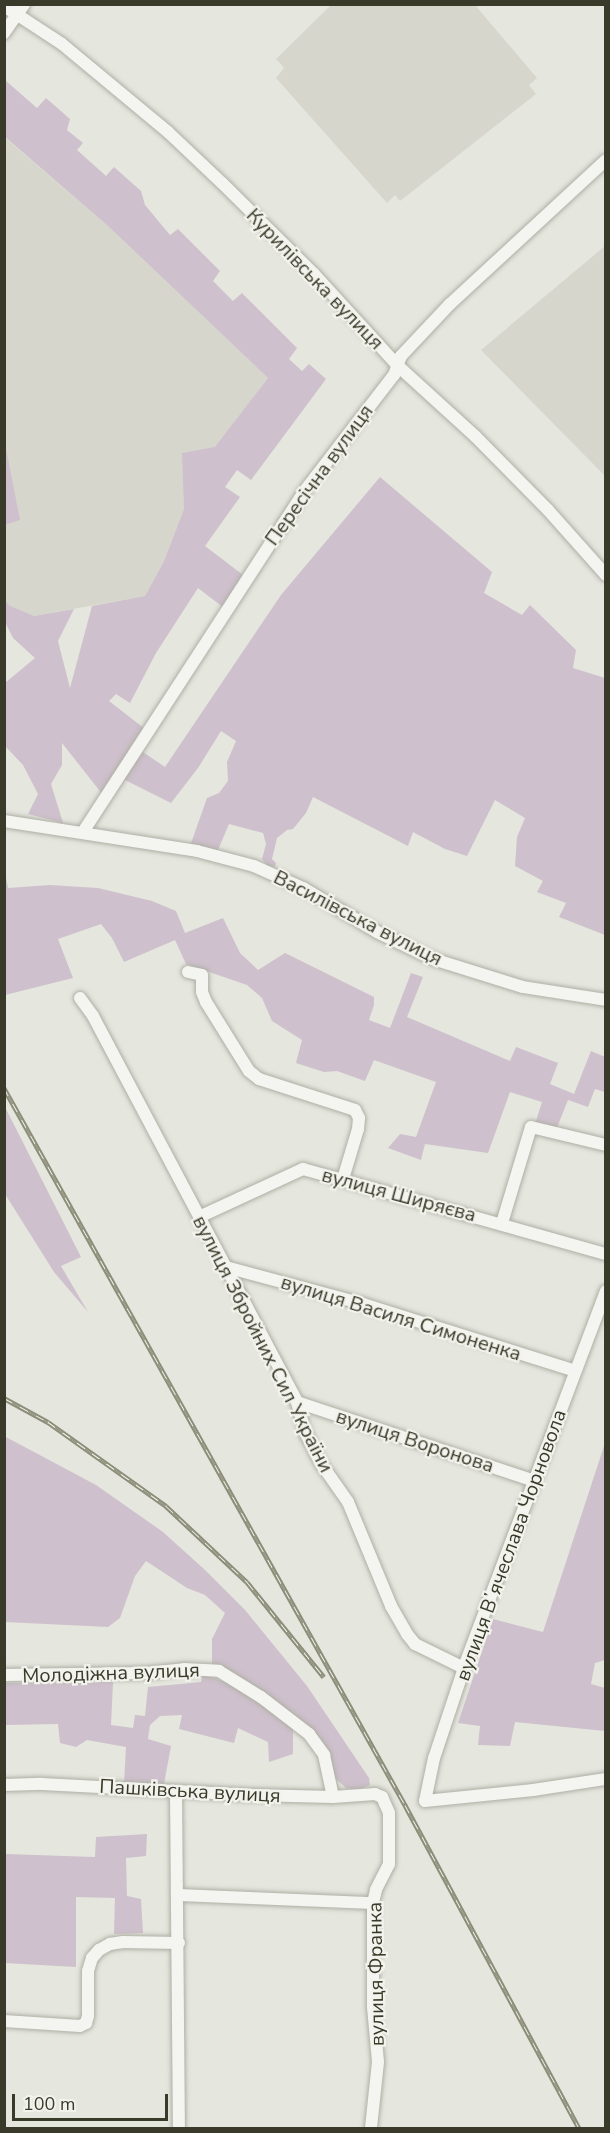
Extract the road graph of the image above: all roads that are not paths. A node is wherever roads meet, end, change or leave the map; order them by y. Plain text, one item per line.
1 (4, 6) edge
2 (20, 9) edge
3 (4, 33) edge
4 (606, 160) edge
5 (397, 365) junction
6 (606, 575) edge
7 (4, 821) edge
8 (83, 832) junction
9 (188, 972) dead end
10 (80, 998) dead end
11 (606, 1000) edge
12 (606, 1145) edge
13 (344, 1179) junction
14 (199, 1217) junction
15 (502, 1224) junction
16 (606, 1254) edge
17 (226, 1267) junction
18 (606, 1291) edge
19 (575, 1371) junction
20 (297, 1402) junction
21 (534, 1481) junction
22 (464, 1668) junction
23 (4, 1675) edge
24 (606, 1779) edge
25 (4, 1785) edge
26 (176, 1792) junction
27 (375, 1794) joint
28 (333, 1797) junction
29 (179, 1895) junction
30 (373, 1903) junction
31 (179, 1944) junction
32 (4, 2020) edge
33 (179, 2128) edge
34 (371, 2128) edge

1 - 2 street, Курилівська вулиця
2 - 3 street
2 - 5 street, Курилівська вулиця
4 - 5 street, Пересічна вулиця
5 - 6 street, Курилівська вулиця
5 - 8 street, Пересічна вулиця
7 - 8 street, Василівська вулиця
8 - 11 street, Василівська вулиця
9 - 13 street
10 - 14 street, вулиця Збройних Сил України
12 - 15 street, вулиця Ширяєва
13 - 14 street, вулиця Ширяєва
13 - 15 street, вулиця Ширяєва
14 - 17 street, вулиця Збройних Сил України
15 - 16 street, вулиця Ширяєва
17 - 19 street, вулиця Василя Симоненка
17 - 20 street, вулиця Збройних Сил України
18 - 19 street, вулиця Вʼячеслава Чорновола
19 - 21 street, вулиця Вʼячеслава Чорновола
20 - 21 street, вулиця Воронова
20 - 22 street, вулиця Збройних Сил України
21 - 22 street, вулиця Вʼячеслава Чорновола
22 - 24 street, вулиця Вʼячеслава Чорновола
23 - 28 street, Молодіжна вулиця
25 - 26 street, Пашківська вулиця
26 - 28 street, Пашківська вулиця
26 - 29 street
27 - 28 street, Пашківська вулиця
27 - 30 street, вулиця Франка
29 - 30 street
29 - 31 street
30 - 34 street, вулиця Франка
31 - 32 street
31 - 33 street

